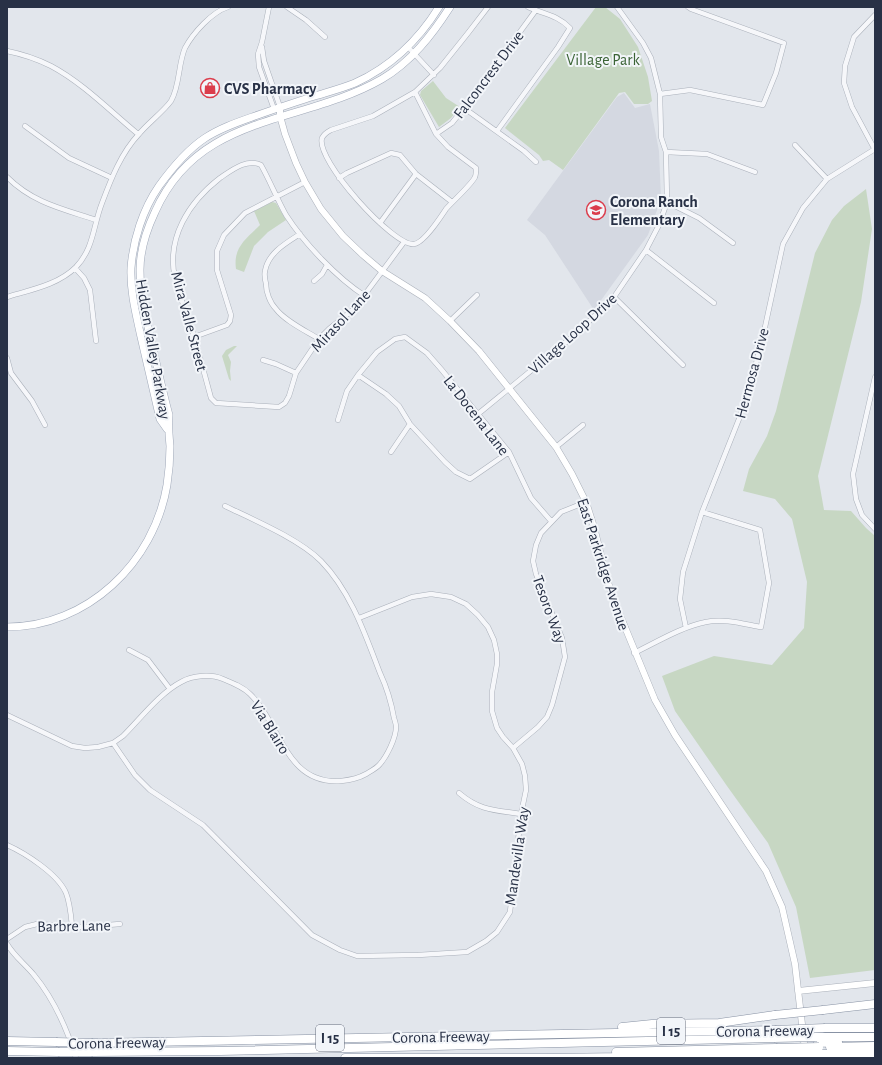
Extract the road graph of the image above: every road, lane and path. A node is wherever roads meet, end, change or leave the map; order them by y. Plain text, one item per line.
1 (228, 7) edge
2 (269, 7) edge
3 (286, 7) edge
4 (439, 7) edge
5 (450, 7) edge
6 (488, 7) edge
7 (528, 7) edge
8 (617, 7) edge
9 (688, 7) edge
10 (218, 9) edge
11 (536, 10) junction
12 (875, 15) edge
13 (325, 37) dead end
14 (261, 46) junction
15 (408, 48) junction
16 (7, 51) edge
17 (414, 54) junction
18 (434, 75) junction
19 (415, 92) junction
20 (660, 94) junction
21 (277, 108) junction
22 (464, 108) junction
23 (280, 116) junction
24 (25, 126) dead end
25 (497, 131) junction
26 (138, 134) junction
27 (436, 134) junction
28 (795, 145) dead end
29 (875, 150) edge
30 (666, 152) junction
31 (536, 162) dead end
32 (755, 172) dead end
33 (416, 174) junction
34 (7, 176) edge
35 (112, 178) junction
36 (339, 178) junction
37 (827, 179) junction
38 (305, 182) junction
39 (277, 196) junction
40 (452, 202) junction
41 (667, 202) junction
42 (96, 220) junction
43 (380, 223) junction
44 (300, 234) junction
45 (404, 242) junction
46 (733, 243) dead end
47 (646, 250) junction
48 (327, 265) junction
49 (75, 268) junction
50 (382, 271) junction
51 (314, 281) dead end
52 (477, 295) dead end
53 (365, 296) junction
54 (7, 297) edge
55 (614, 297) junction
56 (714, 303) dead end
57 (450, 321) junction
58 (194, 337) junction
59 (319, 339) junction
60 (96, 341) dead end
61 (7, 358) edge
62 (263, 360) dead end
63 (683, 365) dead end
64 (296, 373) junction
65 (358, 375) junction
66 (875, 377) edge
67 (509, 389) junction
68 (285, 403) joint
69 (478, 414) junction
70 (338, 420) dead end
71 (410, 424) junction
72 (45, 425) dead end
73 (583, 426) dead end
74 (167, 429) junction
75 (556, 447) junction
76 (391, 452) dead end
77 (509, 452) junction
78 (586, 502) junction
79 (226, 506) dead end
80 (702, 512) junction
81 (551, 521) junction
82 (875, 529) edge
83 (359, 618) junction
84 (7, 627) edge
85 (686, 628) junction
86 (129, 650) dead end
87 (634, 653) junction
88 (170, 689) junction
89 (7, 716) edge
90 (114, 743) junction
91 (513, 748) junction
92 (459, 793) dead end
93 (521, 814) junction
94 (7, 845) edge
95 (120, 924) dead end
96 (72, 926) junction
97 (7, 939) edge
98 (7, 944) edge
99 (11, 951) junction
100 (7, 955) edge
101 (875, 983) edge
102 (798, 991) junction
103 (875, 1004) edge
104 (873, 1028) edge
105 (567, 1033) junction
106 (875, 1037) edge
107 (7, 1041) edge
108 (875, 1041) edge
109 (775, 1043) junction
110 (818, 1045) junction
111 (875, 1046) edge
112 (7, 1051) edge
113 (875, 1053) edge
114 (76, 1058) edge
115 (345, 1058) edge
116 (549, 1058) edge
117 (806, 1058) edge

1 - 10 street
2 - 14 street
3 - 13 street
4 - 15 main road, Hidden Valley Parkway
5 - 17 main road, Hidden Valley Parkway
6 - 18 street
7 - 11 street
8 - 20 street, Village Loop Drive
9 - 20 street
10 - 26 street
11 - 22 street, Falconcrest Drive
11 - 25 street
12 - 29 street
14 - 21 street
14 - 21 street
15 - 17 street
15 - 21 main road, Hidden Valley Parkway
16 - 26 street
17 - 18 street
17 - 23 main road, Hidden Valley Parkway
18 - 19 street
19 - 27 street
19 - 36 street
20 - 30 street, Village Loop Drive
21 - 23 main road, East Parkridge Avenue
21 - 74 main road, Hidden Valley Parkway
22 - 25 street
22 - 27 street, Falconcrest Drive
23 - 38 main road, East Parkridge Avenue
23 - 74 main road, Hidden Valley Parkway
24 - 35 street
25 - 31 street
26 - 35 street
27 - 40 street
28 - 37 street
29 - 37 street, Hermosa Drive
30 - 32 street
30 - 41 street, Village Loop Drive
33 - 36 street
33 - 40 street
33 - 43 street
34 - 42 street
35 - 42 street
36 - 43 street
37 - 80 street, Hermosa Drive
38 - 39 street
38 - 50 main road, East Parkridge Avenue
39 - 44 street
39 - 58 street
39 - 58 street, Mira Valle Street
40 - 45 street
41 - 46 street
41 - 47 street, Village Loop Drive
42 - 49 street
43 - 45 street
44 - 48 street
44 - 59 street
45 - 50 street, Mirasol Lane
47 - 55 street, Village Loop Drive
47 - 56 street
48 - 51 street
48 - 53 street
49 - 54 street
49 - 60 street
50 - 53 street, Mirasol Lane
50 - 57 main road, East Parkridge Avenue
52 - 57 street
53 - 59 street, Mirasol Lane
55 - 63 street
55 - 67 street, Village Loop Drive
57 - 67 main road, East Parkridge Avenue
58 - 68 street, Mira Valle Street
59 - 64 street, Mirasol Lane
61 - 72 street
62 - 64 street
64 - 68 street, Mirasol Lane
65 - 69 street, La Docena Lane
65 - 70 street
65 - 71 street
66 - 82 street
67 - 69 street, Village Loop Drive
67 - 75 main road, East Parkridge Avenue
69 - 77 street, La Docena Lane
71 - 76 street
71 - 77 street
73 - 75 street
74 - 84 main road, Hidden Valley Parkway
75 - 78 main road, East Parkridge Avenue
77 - 81 street, La Docena Lane
78 - 81 street, Tesoro Way
78 - 87 main road, East Parkridge Avenue
79 - 83 street, Via Blairo
80 - 85 street, Hermosa Drive
80 - 85 street
81 - 91 street, Tesoro Way
83 - 88 street, Via Blairo
83 - 91 street, Mandevilla Way
85 - 87 street
86 - 88 street
87 - 102 main road, East Parkridge Avenue
88 - 90 street, Via Blairo
89 - 90 street, Via Blairo
90 - 93 street, Mandevilla Way
91 - 93 street, Mandevilla Way
92 - 93 street
94 - 96 street
95 - 96 street, Barbre Lane
96 - 97 street, Barbre Lane
98 - 99 street
99 - 100 street
99 - 114 street
101 - 102 main road
102 - 117 main road, East Parkridge Avenue
103 - 105 highway, bridge
104 - 109 highway, Corona Freeway / I 15, bridge
105 - 107 highway, Corona Freeway / I 15, bridge
105 - 109 highway, Corona Freeway / I 15
106 - 110 highway
108 - 110 highway
109 - 110 highway, bridge
109 - 110 highway, bridge
109 - 112 highway, bridge
109 - 116 highway
110 - 111 highway
110 - 113 highway
115 - 116 highway

